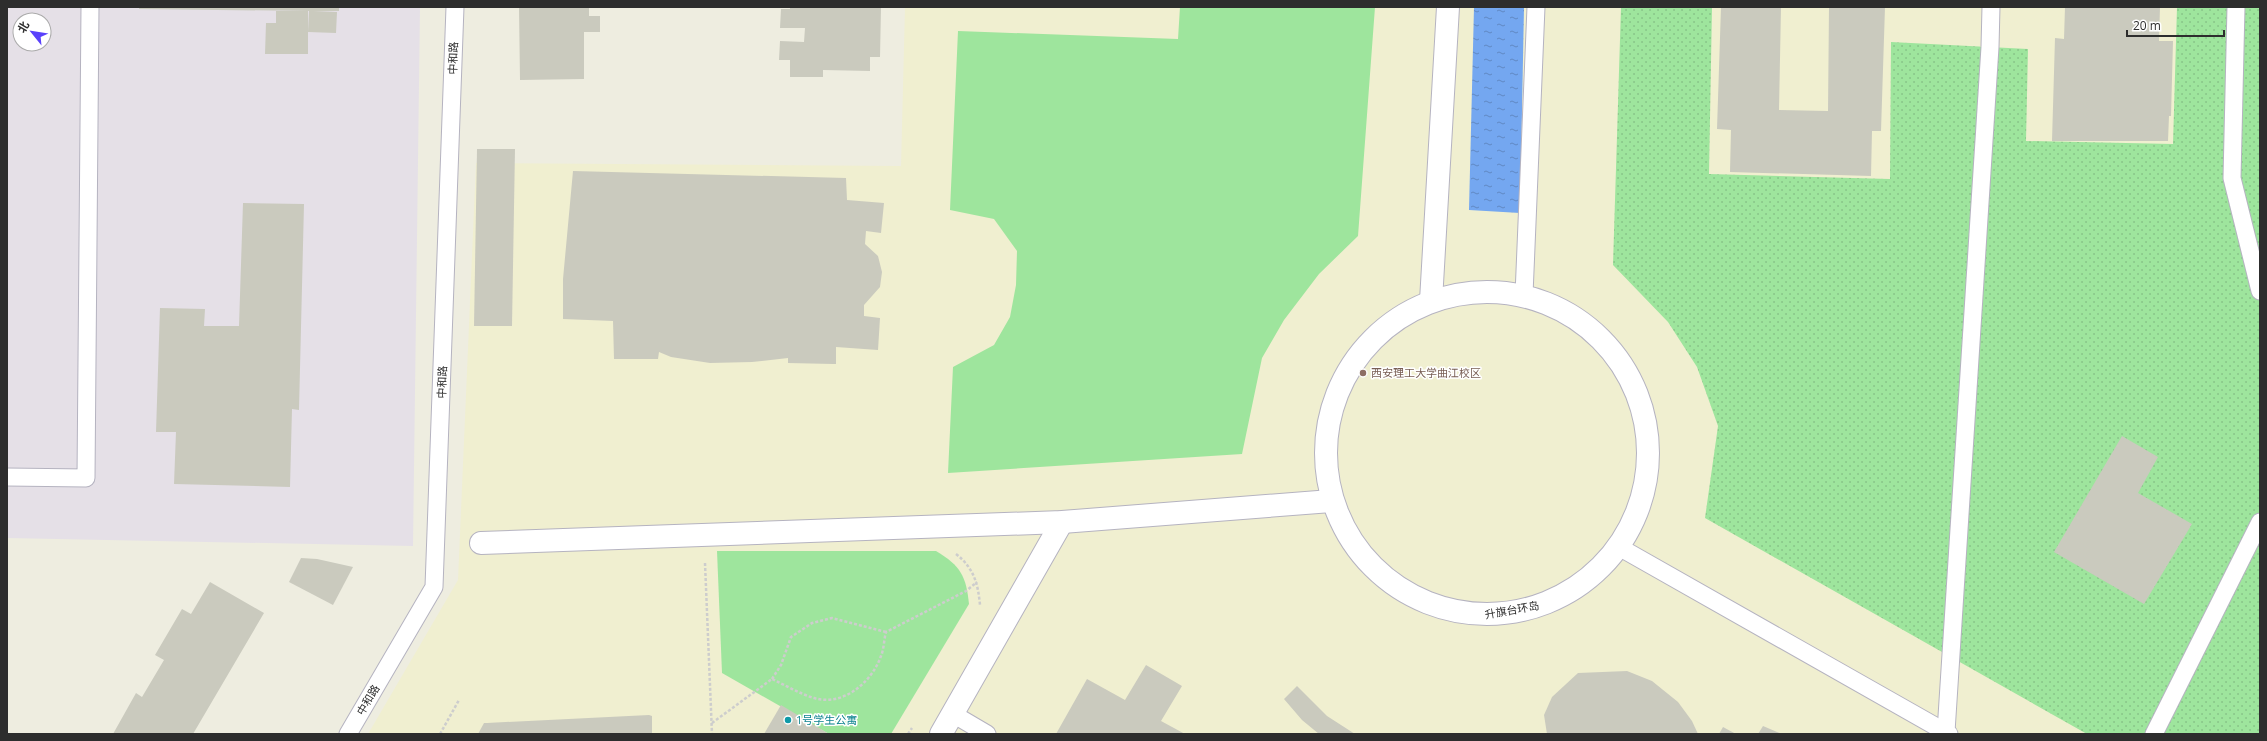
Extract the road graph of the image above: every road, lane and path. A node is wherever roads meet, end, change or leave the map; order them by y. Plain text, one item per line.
1 (90, 7) edge
2 (455, 7) edge
3 (1448, 7) edge
4 (1536, 7) edge
5 (1991, 7) edge
6 (2236, 7) edge
7 (2260, 290) edge
8 (1524, 295) junction
9 (1431, 301) junction
10 (7, 476) edge
11 (1331, 501) junction
12 (1062, 522) junction
13 (2260, 522) edge
14 (481, 543) dead end
15 (1619, 547) junction
16 (705, 560) dead end
17 (978, 582) dead end
18 (886, 632) junction
19 (772, 679) junction
20 (460, 700) dead end
21 (953, 714) junction
22 (712, 723) junction
23 (1948, 733) edge
24 (348, 734) edge
25 (440, 734) edge
26 (712, 734) edge
27 (941, 734) edge
28 (987, 734) edge
29 (2154, 734) edge

1 - 10 lane
2 - 24 lane, 中和路
3 - 9 street
4 - 8 lane
5 - 23 lane
6 - 7 lane
8 - 9 street, 升旗台环岛
8 - 15 street, 升旗台环岛
9 - 11 street, 升旗台环岛
11 - 12 street
11 - 15 street, 升旗台环岛
12 - 14 street
12 - 21 street
13 - 29 lane
15 - 23 lane
16 - 22 path
17 - 18 path
18 - 19 path
18 - 19 path
19 - 22 path
20 - 25 path
21 - 27 street
21 - 28 lane
22 - 26 path

